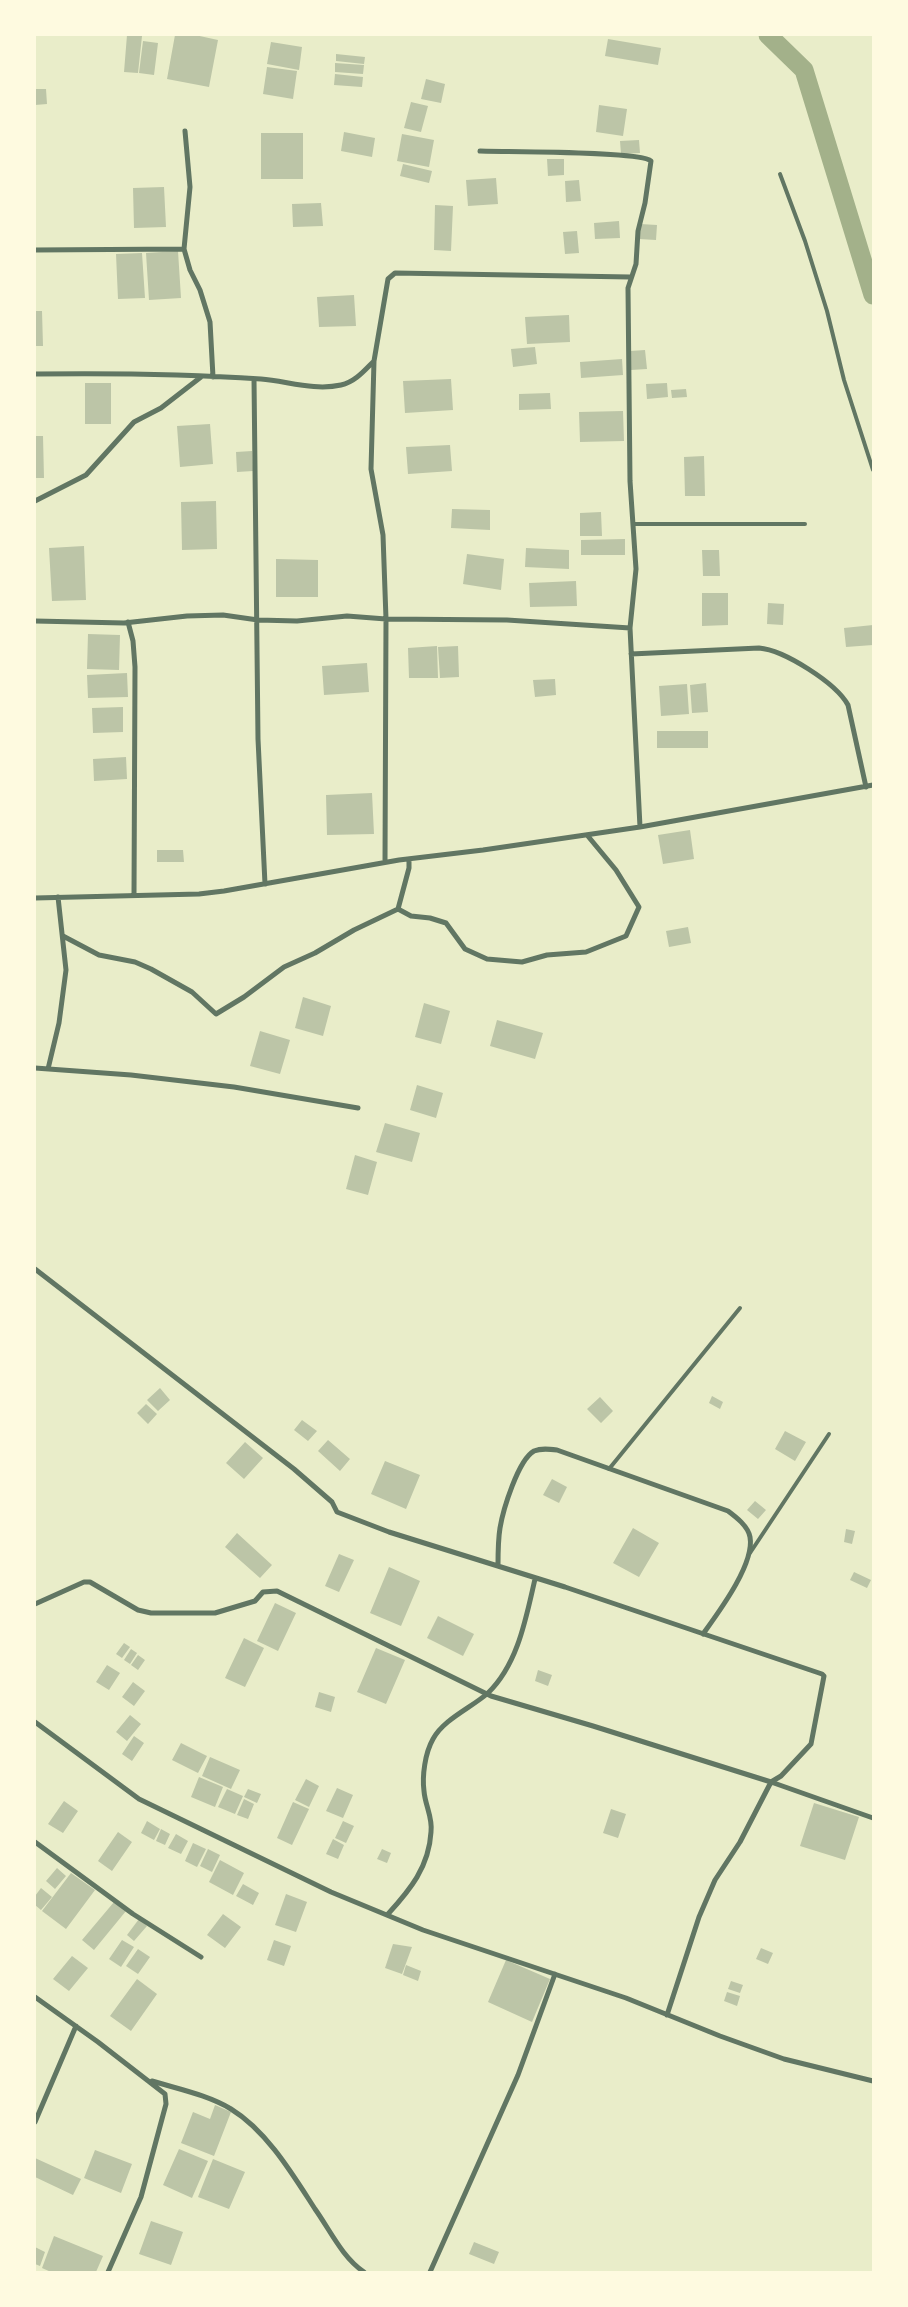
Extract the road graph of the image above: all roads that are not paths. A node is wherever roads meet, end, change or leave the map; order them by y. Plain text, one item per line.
1 (185, 131) dead end
2 (480, 151) dead end
3 (780, 174) dead end
4 (184, 249) junction
5 (35, 250) edge
6 (630, 277) junction
7 (374, 361) junction
8 (35, 374) edge
9 (201, 377) junction
10 (213, 377) junction
11 (254, 379) junction
12 (873, 470) edge
13 (35, 501) edge
14 (634, 524) junction
15 (805, 524) dead end
16 (386, 619) junction
17 (258, 620) junction
18 (35, 621) edge
19 (128, 622) junction
20 (630, 628) junction
21 (631, 654) junction
22 (873, 785) edge
23 (866, 787) junction
24 (640, 827) junction
25 (587, 835) junction
26 (409, 858) junction
27 (385, 862) junction
28 (266, 884) junction
29 (134, 895) junction
30 (58, 897) junction
31 (35, 898) edge
32 (398, 909) junction
33 (63, 936) junction
34 (35, 1068) edge
35 (48, 1069) junction
36 (358, 1108) dead end
37 (35, 1269) edge
38 (740, 1308) dead end
39 (829, 1434) dead end
40 (608, 1468) junction
41 (748, 1556) junction
42 (498, 1566) junction
43 (535, 1579) junction
44 (35, 1604) edge
45 (703, 1634) junction
46 (486, 1694) junction
47 (35, 1722) edge
48 (771, 1782) junction
49 (873, 1818) edge
50 (35, 1842) edge
51 (388, 1914) junction
52 (201, 1957) dead end
53 (556, 1974) junction
54 (35, 1997) edge
55 (667, 2014) junction
56 (76, 2026) junction
57 (149, 2080) junction
58 (873, 2081) edge
59 (35, 2122) edge
60 (108, 2272) edge
61 (364, 2272) edge
62 (430, 2272) edge

1 - 4 street
2 - 6 street
3 - 12 lane
4 - 5 street
4 - 10 street
6 - 7 street
6 - 14 street
7 - 11 street
7 - 16 street
8 - 9 street
9 - 10 street
9 - 13 street
10 - 11 street
11 - 17 street
14 - 15 lane
14 - 20 street
16 - 17 street
16 - 20 street
16 - 27 street
17 - 19 street
17 - 28 street
18 - 19 street
19 - 29 street
20 - 21 street
21 - 23 street
21 - 24 street
22 - 23 street
23 - 24 street
24 - 25 street
25 - 26 street
25 - 32 street
26 - 27 street
26 - 32 street
27 - 28 street
28 - 29 street
29 - 30 street
30 - 31 street
30 - 33 street
32 - 33 street
33 - 35 street
34 - 35 street
35 - 36 street
37 - 42 street
38 - 40 lane
39 - 41 lane
40 - 41 street
40 - 42 street
41 - 45 street
42 - 43 street
43 - 45 street
43 - 46 street
44 - 46 street
45 - 48 street
46 - 48 street
46 - 51 street
47 - 51 street
48 - 49 street
48 - 55 street
50 - 52 street
51 - 53 street
53 - 55 street
53 - 62 street
54 - 56 street
55 - 58 street
56 - 57 street
56 - 59 street
57 - 60 street
57 - 61 street

